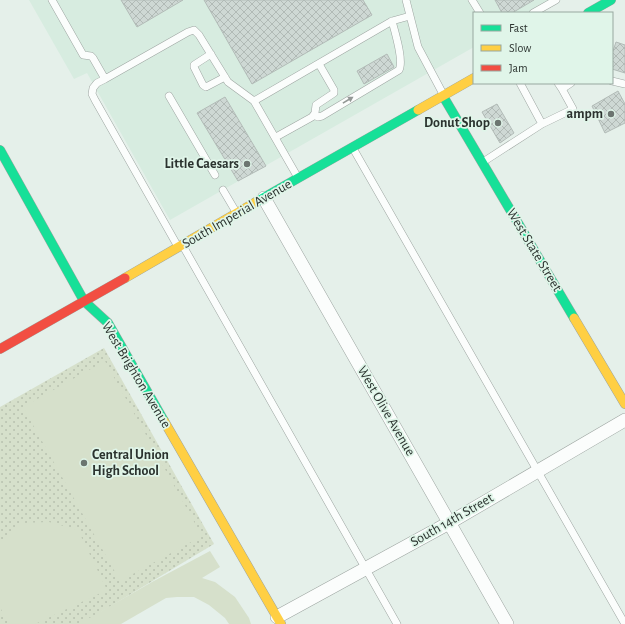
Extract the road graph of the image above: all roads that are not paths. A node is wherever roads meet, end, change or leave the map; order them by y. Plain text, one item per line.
1 (52, 0) edge
2 (406, 0) edge
3 (472, 0) edge
4 (556, 0) edge
5 (611, 0) edge
6 (479, 12) edge
7 (535, 12) edge
8 (590, 12) edge
9 (410, 16) junction
10 (392, 21) junction
11 (211, 54) junction
12 (319, 64) junction
13 (225, 77) junction
14 (105, 79) junction
15 (473, 79) edge
16 (613, 82) edge
17 (521, 84) edge
18 (625, 84) edge
19 (560, 86) edge
20 (169, 96) dead end
21 (443, 96) junction
22 (254, 101) junction
23 (314, 115) junction
24 (542, 124) junction
25 (276, 137) junction
26 (353, 148) junction
27 (0, 150) edge
28 (482, 162) junction
29 (214, 175) dead end
30 (298, 179) junction
31 (223, 190) dead end
32 (264, 198) junction
33 (237, 214) junction
34 (180, 246) junction
35 (84, 302) junction
36 (0, 350) edge
37 (625, 404) edge
38 (625, 420) edge
39 (537, 471) junction
40 (449, 522) junction
41 (366, 569) junction
42 (279, 621) edge
43 (397, 624) edge
44 (507, 624) edge
45 (625, 624) edge

1 - 14 lane
2 - 9 lane
3 - 6 lane
4 - 7 lane
5 - 8 main road
9 - 10 lane
9 - 21 lane
10 - 12 lane
23 -> 10 lane
11 - 13 lane
11 - 13 lane
11 - 14 lane
12 - 22 lane
12 - 23 lane
13 - 22 lane
14 - 34 lane
15 - 21 main road, South Imperial Avenue
16 - 18 lane
17 - 24 lane
19 - 24 lane
20 - 29 lane
21 - 26 main road, South Imperial Avenue
21 - 28 main road, West State Street
22 - 25 lane
23 - 25 lane
24 - 28 lane
25 - 30 lane
26 - 30 main road, South Imperial Avenue
26 - 39 lane
27 - 35 main road, West Brighton Avenue
28 - 37 main road, West State Street
30 - 32 main road, South Imperial Avenue
31 - 33 lane
32 - 33 main road, South Imperial Avenue
32 - 40 street, West Olive Avenue
33 - 34 main road, South Imperial Avenue
34 - 35 main road, South Imperial Avenue
34 - 41 lane
35 - 36 main road, South Imperial Avenue
35 - 42 main road, West Brighton Avenue
38 - 39 street, South 14th Street
39 - 40 street, South 14th Street
39 - 45 lane
40 - 41 street, South 14th Street
40 - 44 street, West Olive Avenue
41 - 42 street, South 14th Street
41 - 43 lane

